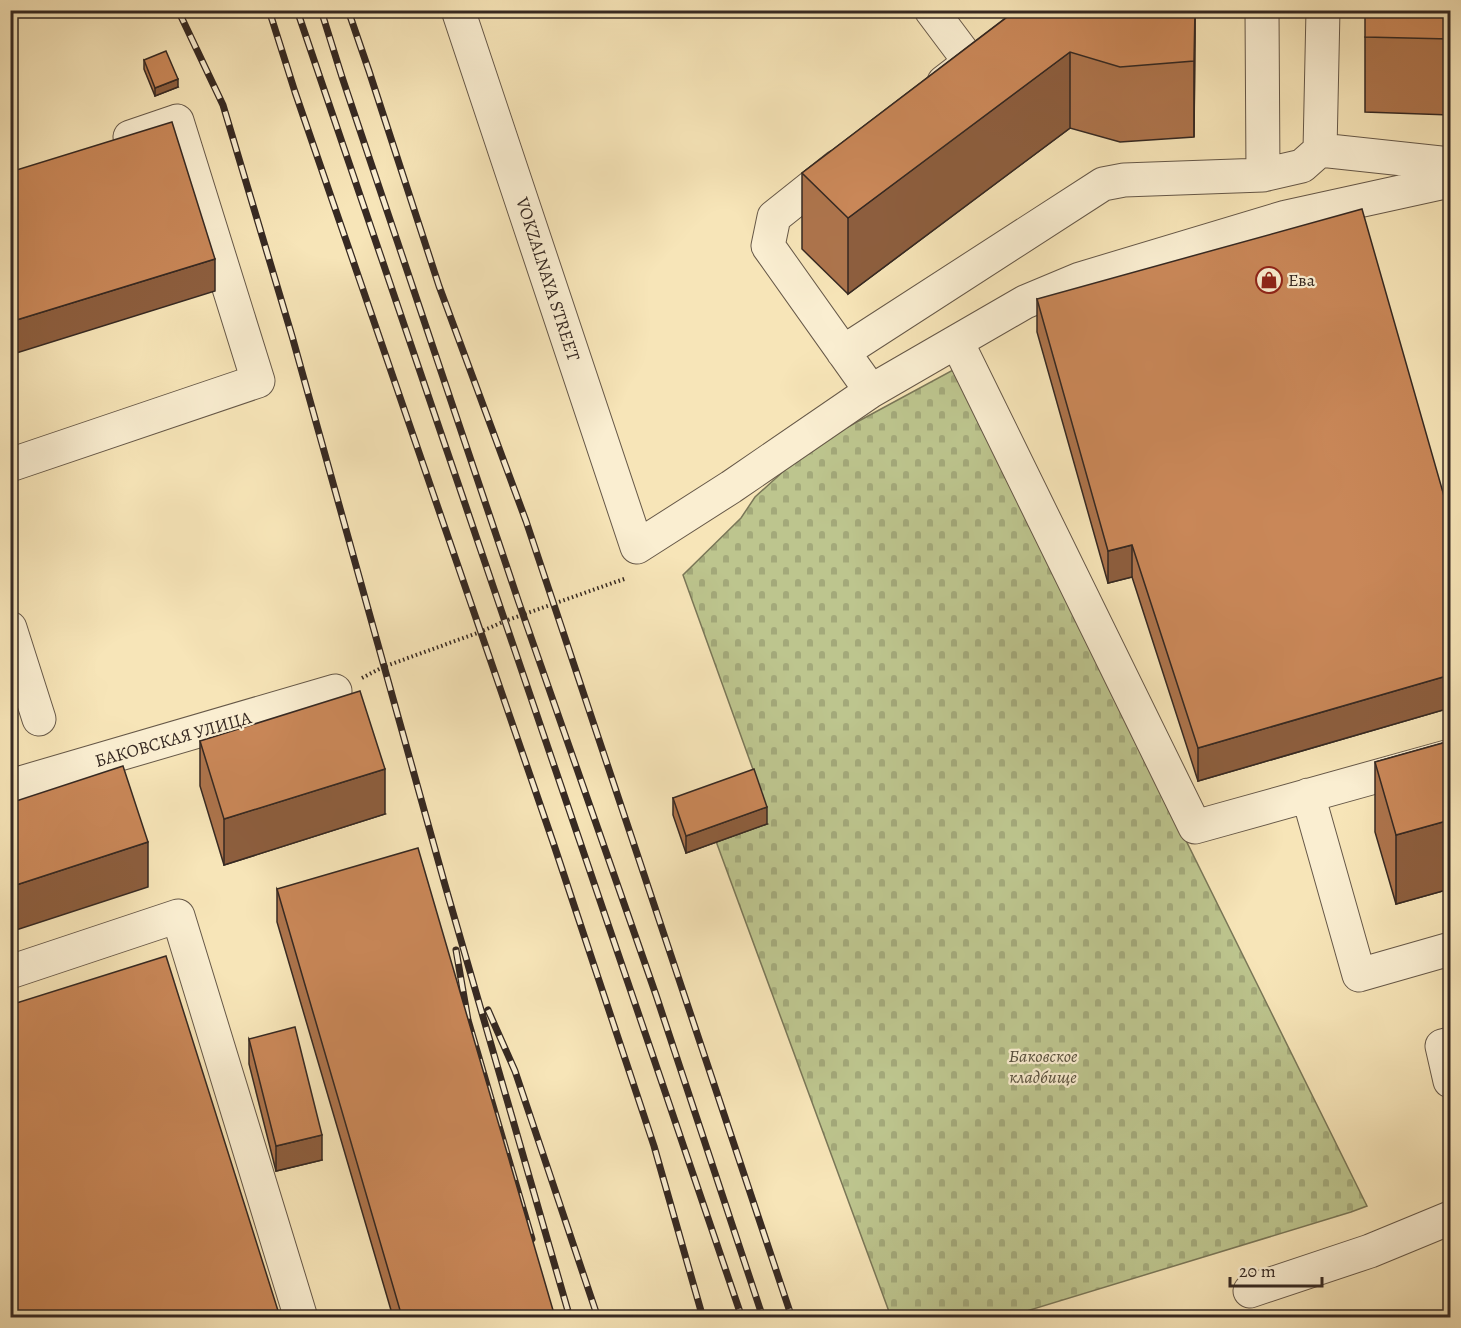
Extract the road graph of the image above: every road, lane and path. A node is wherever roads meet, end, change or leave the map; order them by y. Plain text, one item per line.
1 (458, 10) edge
2 (931, 10) edge
3 (1262, 10) edge
4 (1323, 10) edge
5 (923, 99) edge
6 (99, 147) edge
7 (1320, 150) junction
8 (858, 151) edge
9 (1450, 164) edge
10 (1263, 175) junction
11 (1450, 181) edge
12 (957, 342) junction
13 (843, 352) junction
14 (871, 392) junction
15 (10, 465) edge
16 (637, 547) junction
17 (10, 628) edge
18 (335, 692) joint
19 (39, 719) dead end
20 (1450, 756) edge
21 (10, 786) edge
22 (1308, 795) junction
23 (1450, 949) edge
24 (10, 972) edge
25 (1450, 1044) edge
26 (1450, 1081) edge
27 (1450, 1218) edge
28 (1250, 1291) dead end
29 (301, 1317) edge

1 - 16 street, VOKZALNAYA STREET
2 - 5 street
3 - 10 street
4 - 7 street
6 - 15 street
7 - 9 street
7 - 10 street
8 - 13 street
10 - 13 street
11 - 12 street
12 - 14 street
12 - 22 street
13 - 14 street
14 - 16 street
16 - 18 path
17 - 19 street
18 - 21 street, БАКОВСКАЯ УЛИЦА
20 - 22 street
22 - 23 street
24 - 29 street
25 - 26 street
27 - 28 street

